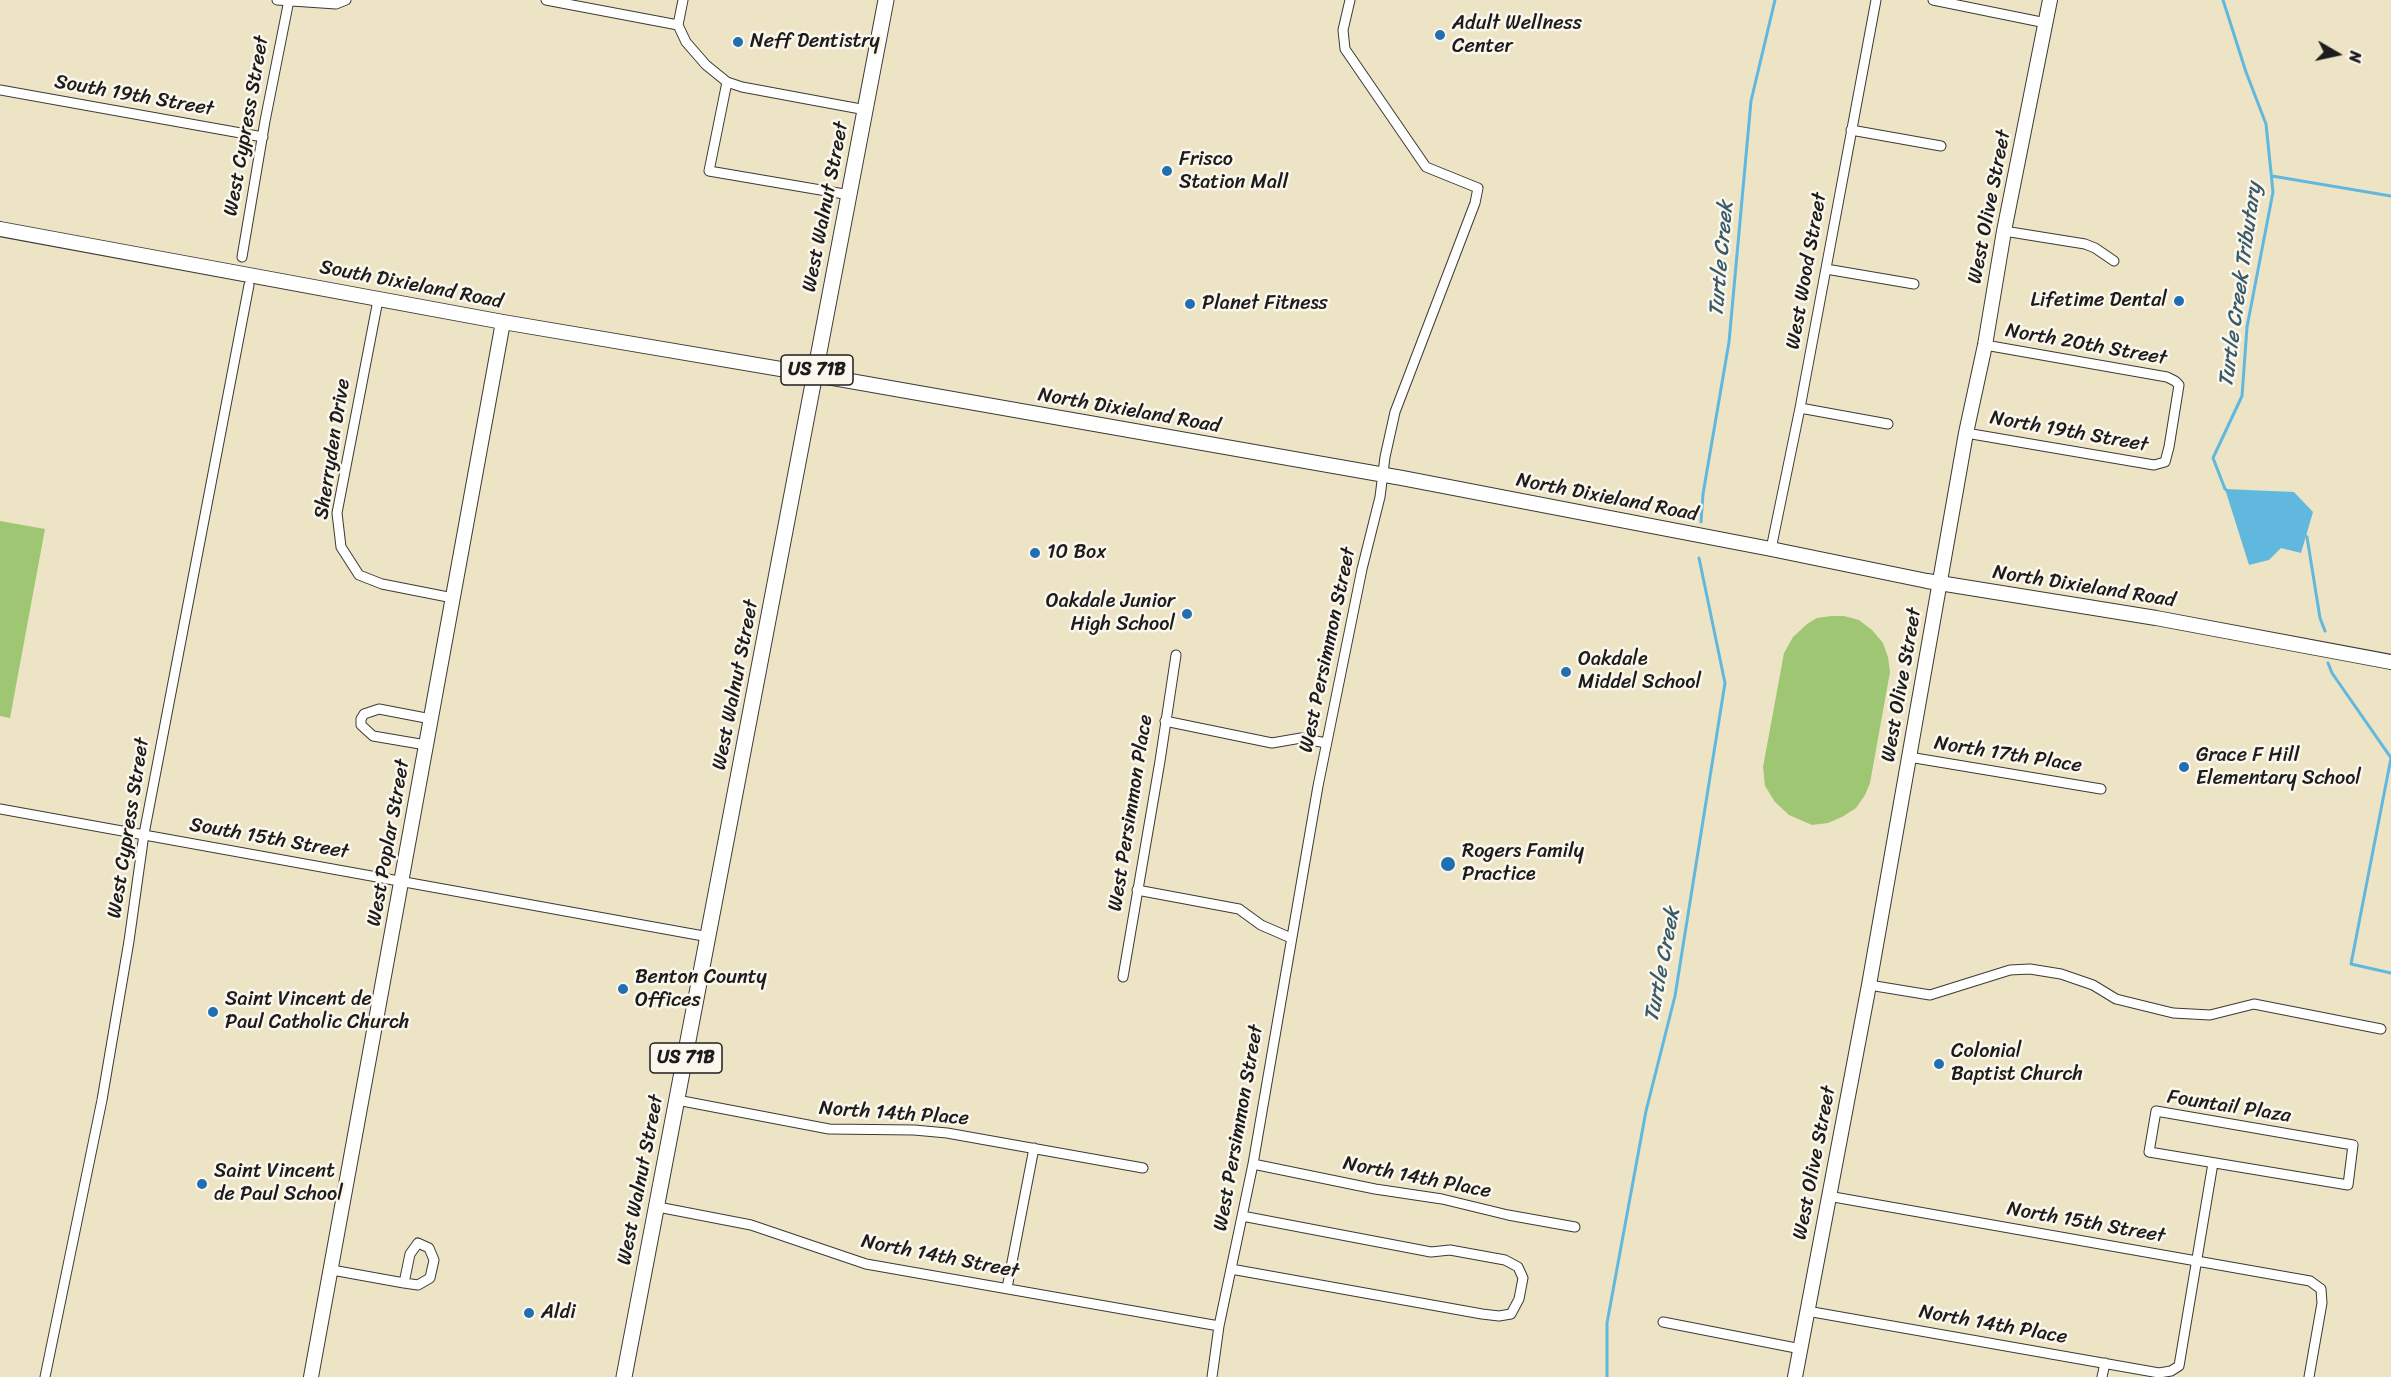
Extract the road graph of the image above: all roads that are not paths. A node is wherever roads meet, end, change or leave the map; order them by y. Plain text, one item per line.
1 (277, 0) edge
2 (346, 0) edge
3 (683, 0) edge
4 (886, 0) edge
5 (1350, 0) edge
6 (1876, 0) edge
7 (1933, 0) edge
8 (2050, 0) edge
9 (289, 1) edge
10 (553, 1) edge
11 (2046, 23) junction
12 (678, 25) junction
13 (727, 82) junction
14 (0, 90) edge
15 (866, 110) junction
16 (1851, 130) junction
17 (262, 137) junction
18 (1941, 146) dead end
19 (849, 195) junction
20 (0, 229) edge
21 (2004, 231) junction
22 (242, 257) dead end
23 (2114, 261) dead end
24 (1826, 269) junction
25 (1914, 284) dead end
26 (249, 285) dead end
27 (378, 300) junction
28 (503, 322) junction
29 (1985, 345) junction
30 (816, 375) junction
31 (1800, 408) junction
32 (1888, 424) dead end
33 (1966, 433) junction
34 (2165, 462) joint
35 (1382, 475) junction
36 (1771, 549) junction
37 (1940, 583) junction
38 (453, 598) junction
39 (1176, 655) dead end
40 (2391, 662) edge
41 (431, 719) junction
42 (1165, 721) junction
43 (1326, 743) junction
44 (426, 745) junction
45 (1909, 757) junction
46 (2101, 789) dead end
47 (0, 808) edge
48 (144, 834) junction
49 (402, 881) junction
50 (1137, 890) junction
51 (709, 937) junction
52 (1291, 938) junction
53 (1122, 976) dead end
54 (1869, 985) junction
55 (2381, 1029) dead end
56 (677, 1100) junction
57 (1034, 1148) junction
58 (2213, 1162) junction
59 (1253, 1164) junction
60 (1143, 1168) dead end
61 (1828, 1196) junction
62 (658, 1207) junction
63 (1242, 1216) junction
64 (1575, 1227) dead end
65 (2197, 1262) junction
66 (1231, 1269) junction
67 (332, 1270) junction
68 (404, 1283) junction
69 (1007, 1288) junction
70 (1807, 1311) junction
71 (1663, 1322) dead end
72 (1219, 1326) junction
73 (1801, 1349) junction
74 (2105, 1363) junction
75 (310, 1375) edge
76 (45, 1377) edge
77 (624, 1377) edge
78 (1212, 1377) edge
79 (1795, 1377) edge
80 (2102, 1377) edge
81 (2309, 1377) edge

1 - 9 street
2 - 9 street
3 - 12 street
4 - 15 main road, West Walnut Street / US 71B
5 - 35 street, West Persimmon Street
6 - 16 street, West Wood Street
7 - 11 street
8 - 11 main road, West Olive Street
9 - 17 street, West Cypress Street
10 - 12 street
11 - 21 main road, West Olive Street
12 - 13 street
13 - 15 street
13 - 19 street
14 - 17 street, South 19th Street
15 - 19 main road, West Walnut Street / US 71B
16 - 18 street
16 - 24 street, West Wood Street
17 - 22 street, West Cypress Street
19 - 30 main road, West Walnut Street / US 71B
20 - 27 main road, South Dixieland Road
21 - 23 street
21 - 29 main road, West Olive Street
24 - 25 street
24 - 31 street, West Wood Street
26 - 48 street, West Cypress Street
27 - 28 main road, South Dixieland Road
27 - 38 street, Sherryden Drive
28 - 30 main road, South Dixieland Road
28 - 38 main road, West Poplar Street
29 - 33 main road, West Olive Street
29 - 34 street, North 20th Street
30 - 35 main road, North Dixieland Road
30 - 51 main road, West Walnut Street / US 71B
31 - 32 street
31 - 36 street, West Wood Street
33 - 34 street, North 19th Street
33 - 37 main road, West Olive Street
35 - 36 main road, North Dixieland Road
35 - 43 street, West Persimmon Street
36 - 37 main road, North Dixieland Road
37 - 40 main road, North Dixieland Road
37 - 45 main road, West Olive Street
38 - 41 main road, West Poplar Street
39 - 42 street, West Persimmon Place
41 - 44 main road, West Poplar Street
41 - 44 street
42 - 43 street
42 - 50 street, West Persimmon Place
43 - 52 street, West Persimmon Street
44 - 49 main road, West Poplar Street
45 - 46 street, North 17th Place
45 - 54 main road, West Olive Street
47 - 48 street, South 15th Street
48 - 49 street, South 15th Street
48 - 76 street, West Cypress Street
49 - 51 street, South 15th Street
49 - 67 main road, West Poplar Street
50 - 52 street
50 - 53 street, West Persimmon Place
51 - 56 main road, West Walnut Street / US 71B
52 - 59 street, West Persimmon Street
54 - 55 street
54 - 61 main road, West Olive Street
56 - 57 street, North 14th Place
56 - 62 main road, West Walnut Street / US 71B
57 - 60 street, North 14th Place
57 - 69 street
58 - 58 street, Fountail Plaza
58 - 65 street
59 - 63 street, West Persimmon Street
59 - 64 street, North 14th Place
61 - 65 street, North 15th Street
61 - 70 main road, West Olive Street
62 - 69 street, North 14th Street
62 - 77 main road, West Walnut Street / US 71B
63 - 66 street, West Persimmon Street
63 - 66 street
65 - 74 street, North 14th Place
65 - 81 street, North 15th Street
66 - 72 street, West Persimmon Street
67 - 68 street
67 - 75 main road, West Poplar Street
68 - 68 street
69 - 72 street, North 14th Street
70 - 73 main road, West Olive Street
70 - 74 street, North 14th Place
71 - 73 street
72 - 78 street, West Persimmon Street
73 - 79 main road, West Olive Street
74 - 80 street

